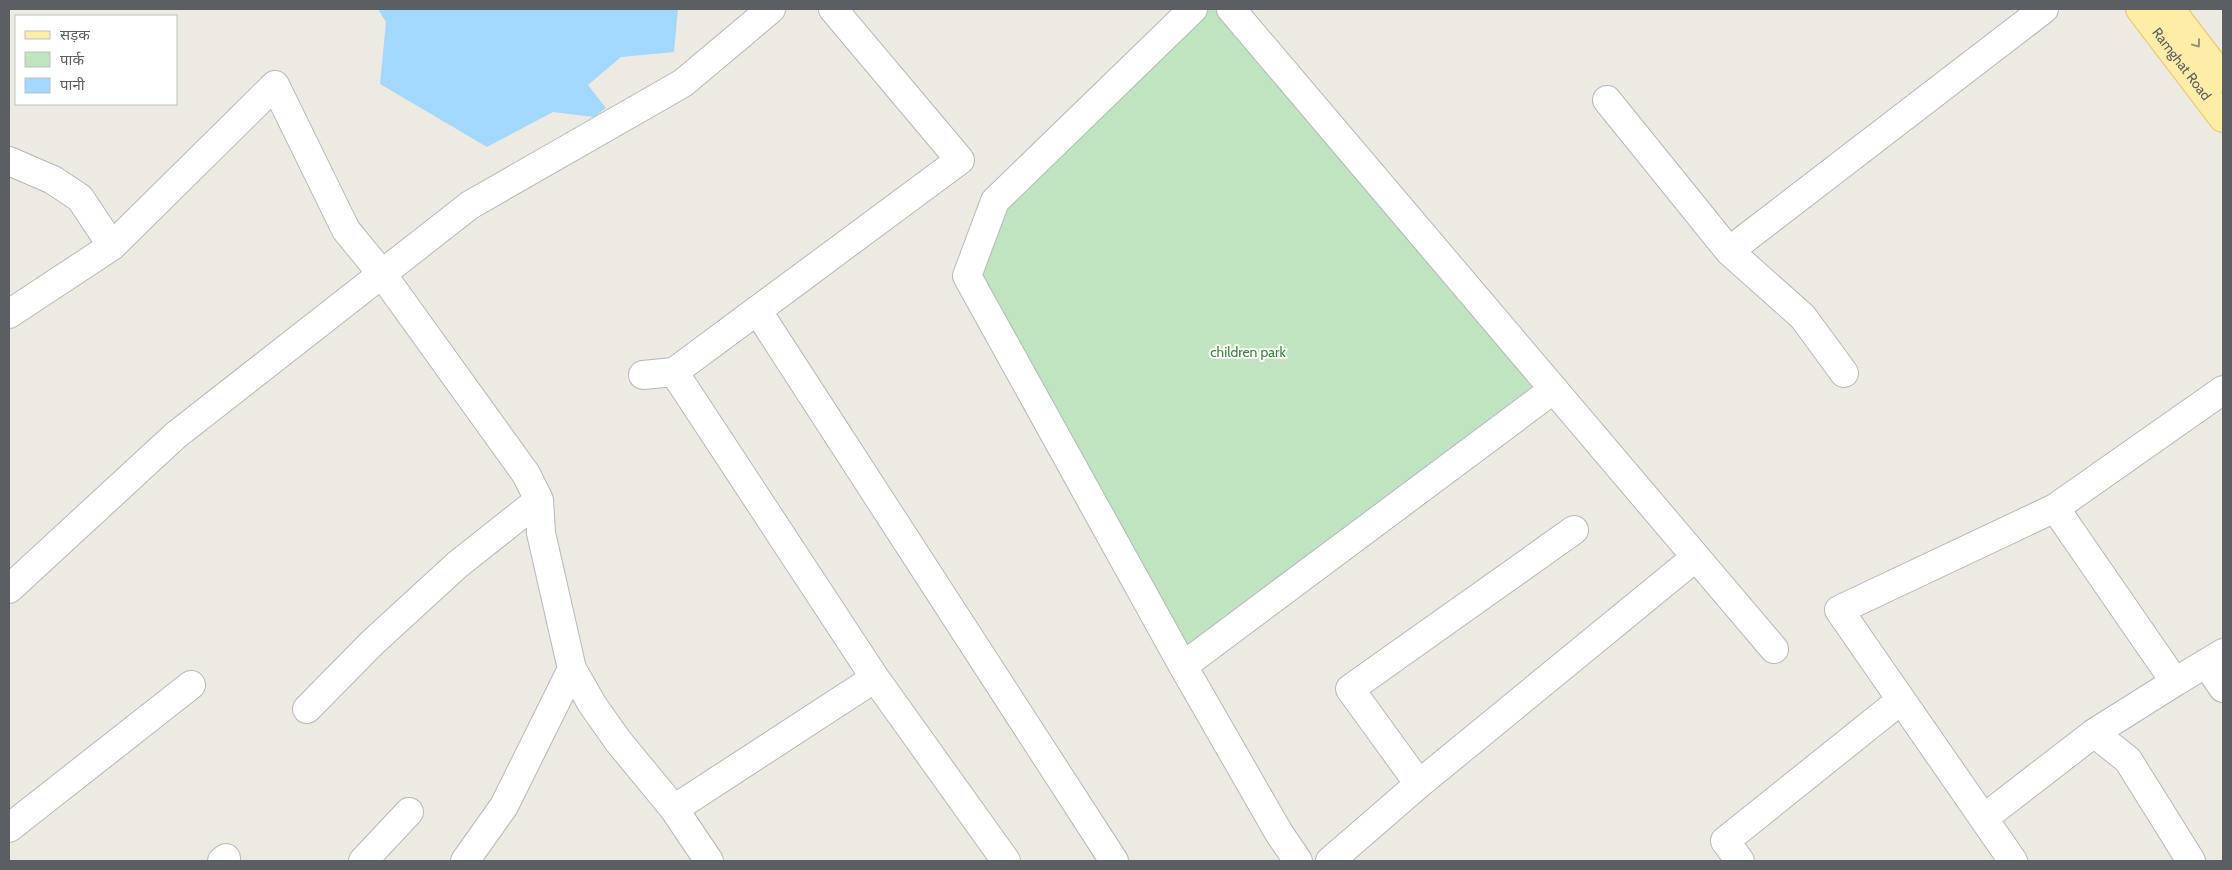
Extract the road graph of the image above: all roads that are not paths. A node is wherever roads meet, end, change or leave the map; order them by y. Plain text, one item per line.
1 (772, 9) edge
2 (833, 9) edge
3 (1193, 9) edge
4 (1231, 9) edge
5 (2044, 9) edge
6 (2140, 9) edge
7 (2170, 9) edge
8 (2223, 78) edge
9 (1607, 100) dead end
10 (2223, 118) edge
11 (9, 161) edge
12 (112, 246) junction
13 (1728, 251) junction
14 (382, 274) junction
15 (757, 310) junction
16 (9, 314) edge
17 (674, 372) junction
18 (1844, 373) dead end
19 (643, 375) dead end
20 (1554, 389) junction
21 (2223, 390) edge
22 (539, 500) junction
23 (2055, 508) junction
24 (1574, 530) dead end
25 (1696, 557) junction
26 (9, 589) edge
27 (1774, 649) dead end
28 (2215, 658) edge
29 (1183, 666) junction
30 (572, 669) junction
31 (875, 678) junction
32 (2175, 682) junction
33 (191, 684) dead end
34 (2223, 688) edge
35 (1901, 700) junction
36 (307, 709) dead end
37 (2094, 733) junction
38 (1419, 784) junction
39 (674, 809) junction
40 (409, 812) dead end
41 (1984, 818) junction
42 (9, 828) edge
43 (362, 861) edge
44 (465, 861) edge
45 (709, 861) edge
46 (1006, 861) edge
47 (1114, 861) edge
48 (1298, 861) edge
49 (1330, 861) edge
50 (1740, 861) edge
51 (2013, 861) edge
52 (2191, 861) edge

1 - 14 street
2 - 15 street
3 - 29 street
4 - 20 street
5 - 13 street
6 - 10 main road, Ramghat Road
7 -> 8 main road, Ramghat Road
9 - 13 street
11 - 12 street
12 - 14 street
12 - 16 street
13 - 18 street
14 - 22 street
14 - 26 street
15 - 17 street
15 - 47 street
17 - 19 street
17 - 31 street
20 - 25 street
20 - 29 street
21 - 23 street
22 - 30 street
22 - 36 street
23 - 32 street
23 - 35 street
24 - 38 street
25 - 27 street
25 - 38 street
28 - 32 street
28 - 34 street
29 - 48 street
30 - 39 street
30 - 44 street
31 - 39 street
31 - 46 street
32 - 37 street
33 - 42 street
35 - 41 street
35 - 50 street
37 - 41 street
37 - 52 street
38 - 49 street
39 - 45 street
40 - 43 street
41 - 51 street

